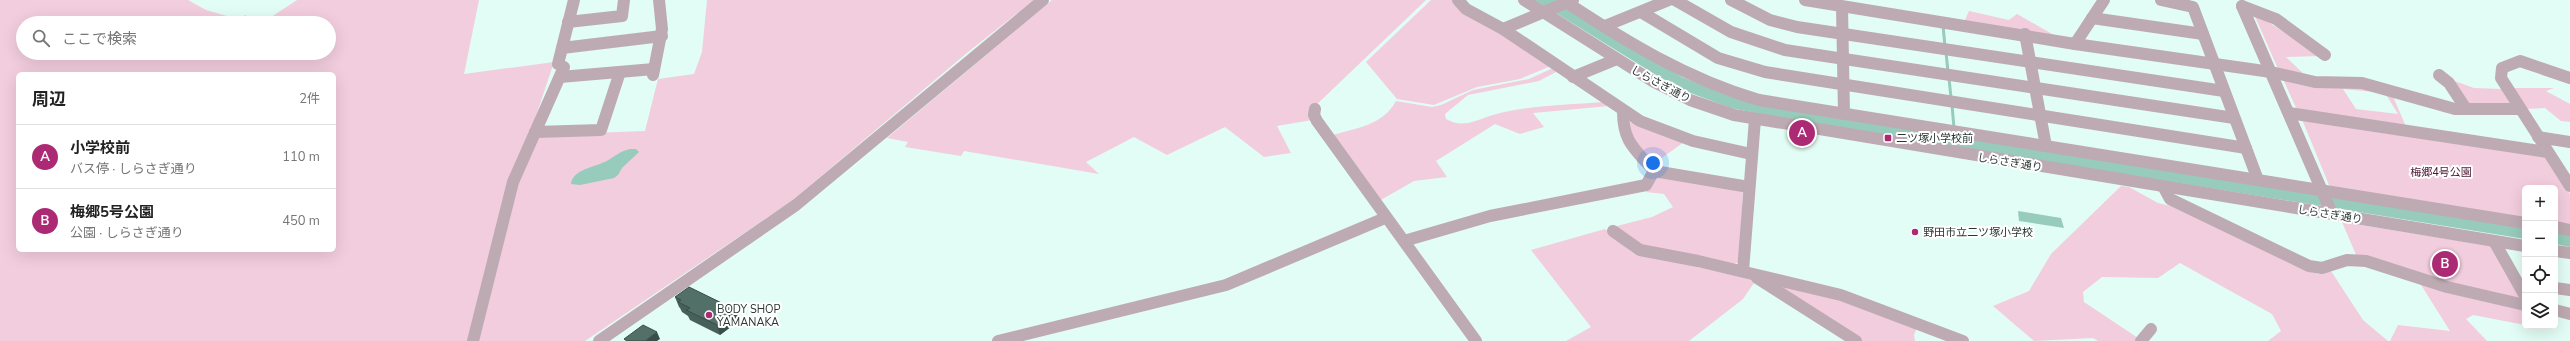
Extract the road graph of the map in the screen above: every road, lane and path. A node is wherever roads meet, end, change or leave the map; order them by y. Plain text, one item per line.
1 (574, 0) edge
2 (624, 0) edge
3 (659, 0) edge
4 (1043, 0) edge
5 (1458, 0) edge
6 (1524, 0) edge
7 (1669, 0) edge
8 (1675, 0) edge
9 (1731, 0) edge
10 (1805, 0) edge
11 (2104, 0) edge
12 (2161, 0) edge
13 (1567, 2) edge
14 (1842, 7) junction
15 (1546, 11) junction
16 (1641, 12) junction
17 (2092, 18) junction
18 (568, 22) junction
19 (1606, 26) junction
20 (1503, 29) junction
21 (1842, 34) junction
22 (2025, 34) junction
23 (2203, 34) junction
24 (662, 36) junction
25 (2075, 44) junction
26 (562, 48) junction
27 (2325, 55) dead end
28 (1617, 59) junction
29 (1843, 59) junction
30 (2030, 61) junction
31 (2215, 64) junction
32 (620, 72) junction
33 (2271, 72) junction
34 (2439, 75) dead end
35 (560, 77) junction
36 (1573, 77) junction
37 (2570, 78) edge
38 (1843, 85) junction
39 (2035, 88) junction
40 (2224, 91) junction
41 (1315, 109) dead end
42 (2466, 109) junction
43 (2520, 109) junction
44 (1623, 112) junction
45 (2289, 113) junction
46 (1844, 114) junction
47 (2040, 116) junction
48 (2234, 118) junction
49 (1755, 119) junction
50 (536, 132) junction
51 (2538, 137) junction
52 (2570, 142) edge
53 (2046, 146) junction
54 (2246, 148) junction
55 (2547, 152) junction
56 (1751, 154) junction
57 (2564, 168) edge
58 (1654, 171) junction
59 (2258, 180) junction
60 (2570, 186) edge
61 (1749, 187) junction
62 (2164, 188) junction
63 (2323, 192) junction
64 (2331, 211) junction
65 (1386, 218) junction
66 (2522, 223) edge
67 (2558, 228) edge
68 (2570, 230) edge
69 (1613, 231) dead end
70 (2494, 241) junction
71 (1404, 242) junction
72 (2522, 246) edge
73 (2558, 251) edge
74 (2570, 253) edge
75 (1746, 272) junction
76 (2521, 282) edge
77 (2558, 288) edge
78 (2570, 290) edge
79 (2524, 293) edge
80 (2522, 304) edge
81 (2558, 311) edge
82 (2570, 314) edge
83 (2151, 329) dead end
84 (473, 341) edge
85 (599, 341) edge
86 (998, 341) edge
87 (1476, 341) edge
88 (1856, 341) edge
89 (1963, 341) edge
90 (2142, 341) edge

1 - 18 street
2 - 18 street
3 - 24 street
4 - 85 street
5 - 20 street
6 - 15 street, しらさぎ通り
7 - 16 street
8 - 29 street
9 - 21 street
10 - 14 street
11 - 17 street
12 - 23 street
13 - 15 street
13 - 19 street
14 - 21 street
14 - 22 street
15 - 20 street
15 - 28 street, しらさぎ通り
16 - 19 street
16 - 38 street
17 - 23 street
17 - 25 street
18 - 26 street
19 - 46 street
20 - 36 street
21 - 29 street
21 - 30 street
22 - 25 street
22 - 30 street
23 - 31 street
24 - 26 street
24 - 32 street
25 - 31 street
26 - 35 street
27 - 33 street
28 - 36 street
28 - 49 street, しらさぎ通り
29 - 38 street
29 - 39 street
30 - 39 street
30 - 40 street
31 - 33 street
31 - 40 street
32 - 35 street
32 - 50 street
33 - 42 street
33 - 45 street
34 - 42 street
35 - 50 street
36 - 44 street
37 - 43 street
38 - 46 street
38 - 47 street
39 - 47 street
39 - 48 street
40 - 48 street
41 - 65 street
42 - 43 street
43 - 51 street
44 - 56 street
44 - 58 street
45 - 55 street
45 - 63 street
46 - 53 street
47 - 53 street
47 - 54 street
48 - 54 street
49 - 56 street
49 - 62 street, しらさぎ通り
50 - 84 street
51 - 52 street
51 - 55 street
53 - 59 street
54 - 59 street
55 - 57 street
56 - 61 street
57 - 60 street
58 - 61 street
58 - 71 street
59 - 63 street
61 - 75 street
62 - 64 street, しらさぎ通り
62 - 80 street
63 - 64 street
63 - 66 street
64 - 70 street, しらさぎ通り
65 - 71 street
65 - 86 street
67 - 68 street
69 - 75 street
70 - 72 street, しらさぎ通り
70 - 76 street
71 - 87 street
73 - 74 street
75 - 88 street
75 - 89 street
76 - 79 street
77 - 78 street
81 - 82 street
83 - 90 street

